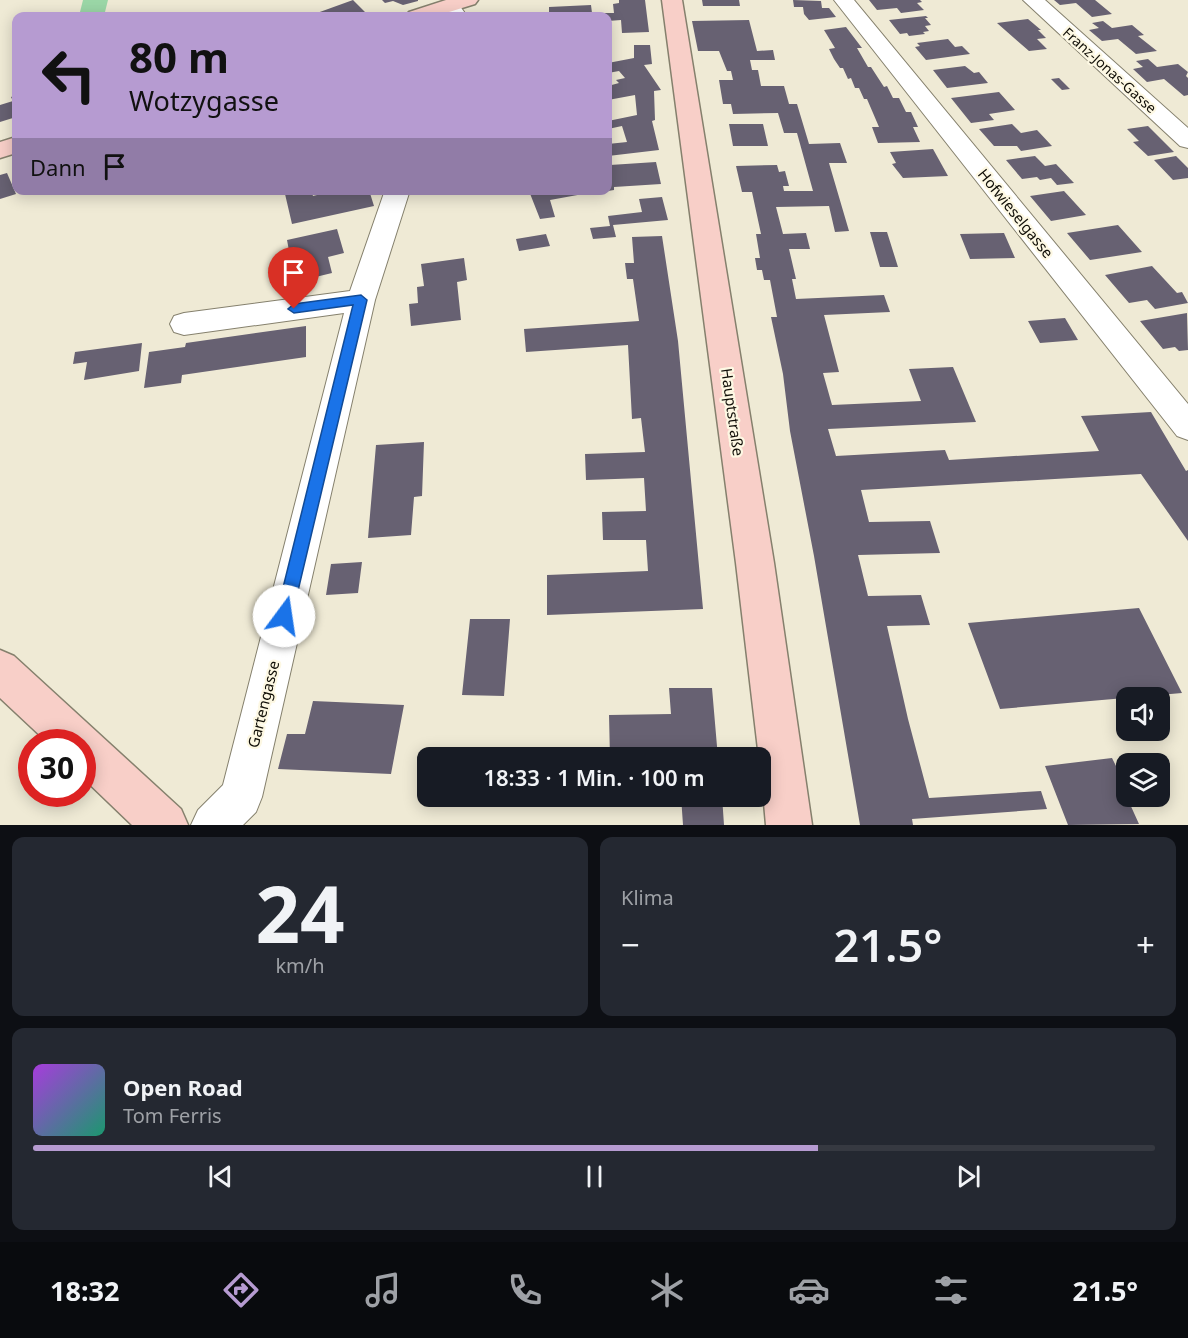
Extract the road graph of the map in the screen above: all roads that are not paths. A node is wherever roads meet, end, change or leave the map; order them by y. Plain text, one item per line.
1 (672, 0) edge
2 (844, 0) edge
3 (1033, 0) edge
4 (458, 7) edge
5 (435, 12) edge
6 (1188, 141) edge
7 (396, 195) edge
8 (361, 300) junction
9 (184, 324) dead end
10 (1188, 427) edge
11 (0, 670) edge
12 (63, 729) edge
13 (96, 760) edge
14 (165, 825) edge
15 (213, 825) edge
16 (789, 825) edge

1 - 16 street, Hauptstraße
2 - 10 street, Hofwieselgasse
3 - 6 street, Franz-Jonas-Gasse
4 - 5 street
7 - 8 street, Gartengasse
8 - 9 street
8 - 15 street, Gartengasse
11 - 12 street
13 - 14 street

